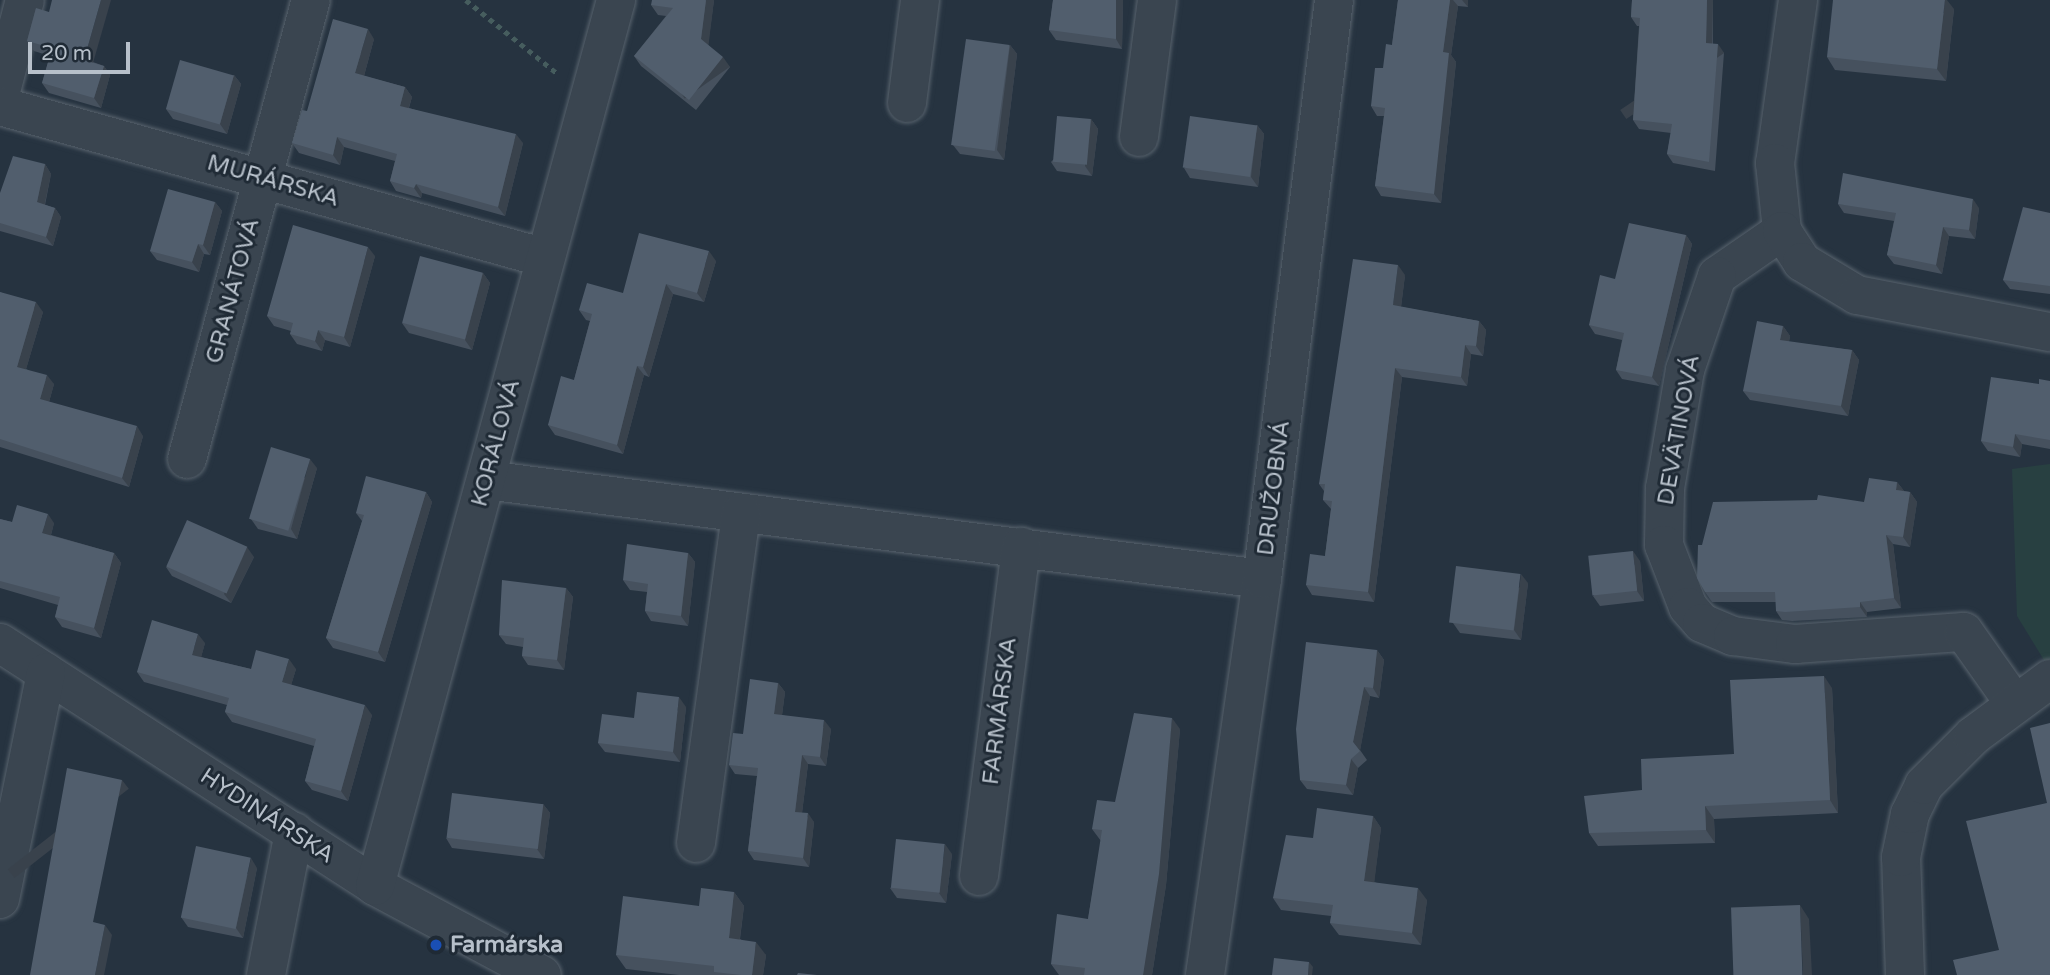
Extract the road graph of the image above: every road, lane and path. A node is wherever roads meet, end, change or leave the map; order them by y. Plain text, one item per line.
1 (25, 0) edge
2 (311, 0) edge
3 (466, 0) edge
4 (616, 0) edge
5 (920, 0) edge
6 (1157, 0) edge
7 (1334, 0) edge
8 (1798, 0) edge
9 (0, 95) edge
10 (588, 98) junction
11 (907, 103) dead end
12 (0, 106) edge
13 (1139, 137) dead end
14 (263, 178) junction
15 (1782, 231) junction
16 (545, 258) junction
17 (2050, 332) edge
18 (187, 459) dead end
19 (486, 480) junction
20 (741, 513) junction
21 (1021, 547) junction
22 (1262, 579) junction
23 (0, 643) edge
24 (46, 673) junction
25 (2050, 679) edge
26 (2014, 703) junction
27 (294, 832) junction
28 (695, 843) dead end
29 (979, 876) dead end
30 (375, 886) junction
31 (0, 898) edge
32 (503, 966) edge
33 (266, 975) edge
34 (542, 975) edge
35 (1205, 975) edge
36 (1905, 975) edge

1 - 9 street
2 - 14 street, GRANÁTOVÁ
3 - 10 path
4 - 10 street, KORÁLOVÁ
5 - 11 street
6 - 13 street
7 - 22 street, DRUŽOBNÁ
8 - 15 street
10 - 16 street, KORÁLOVÁ
12 - 14 street, MURÁRSKA
14 - 16 street, MURÁRSKA
14 - 18 street, GRANÁTOVÁ
15 - 17 street
15 - 26 street, DEVÄTINOVÁ
16 - 19 street, KORÁLOVÁ
19 - 20 street
19 - 30 street, KORÁLOVÁ
20 - 21 street
20 - 28 street
21 - 22 street
21 - 29 street, FARMÁRSKA
22 - 35 street, DRUŽOBNÁ
23 - 24 street, HYDINÁRSKA
24 - 27 street, HYDINÁRSKA
24 - 31 street
25 - 26 street
26 - 36 street
27 - 30 street, HYDINÁRSKA
27 - 33 street
30 - 32 street, HYDINÁRSKA
32 - 34 street, HYDINÁRSKA

